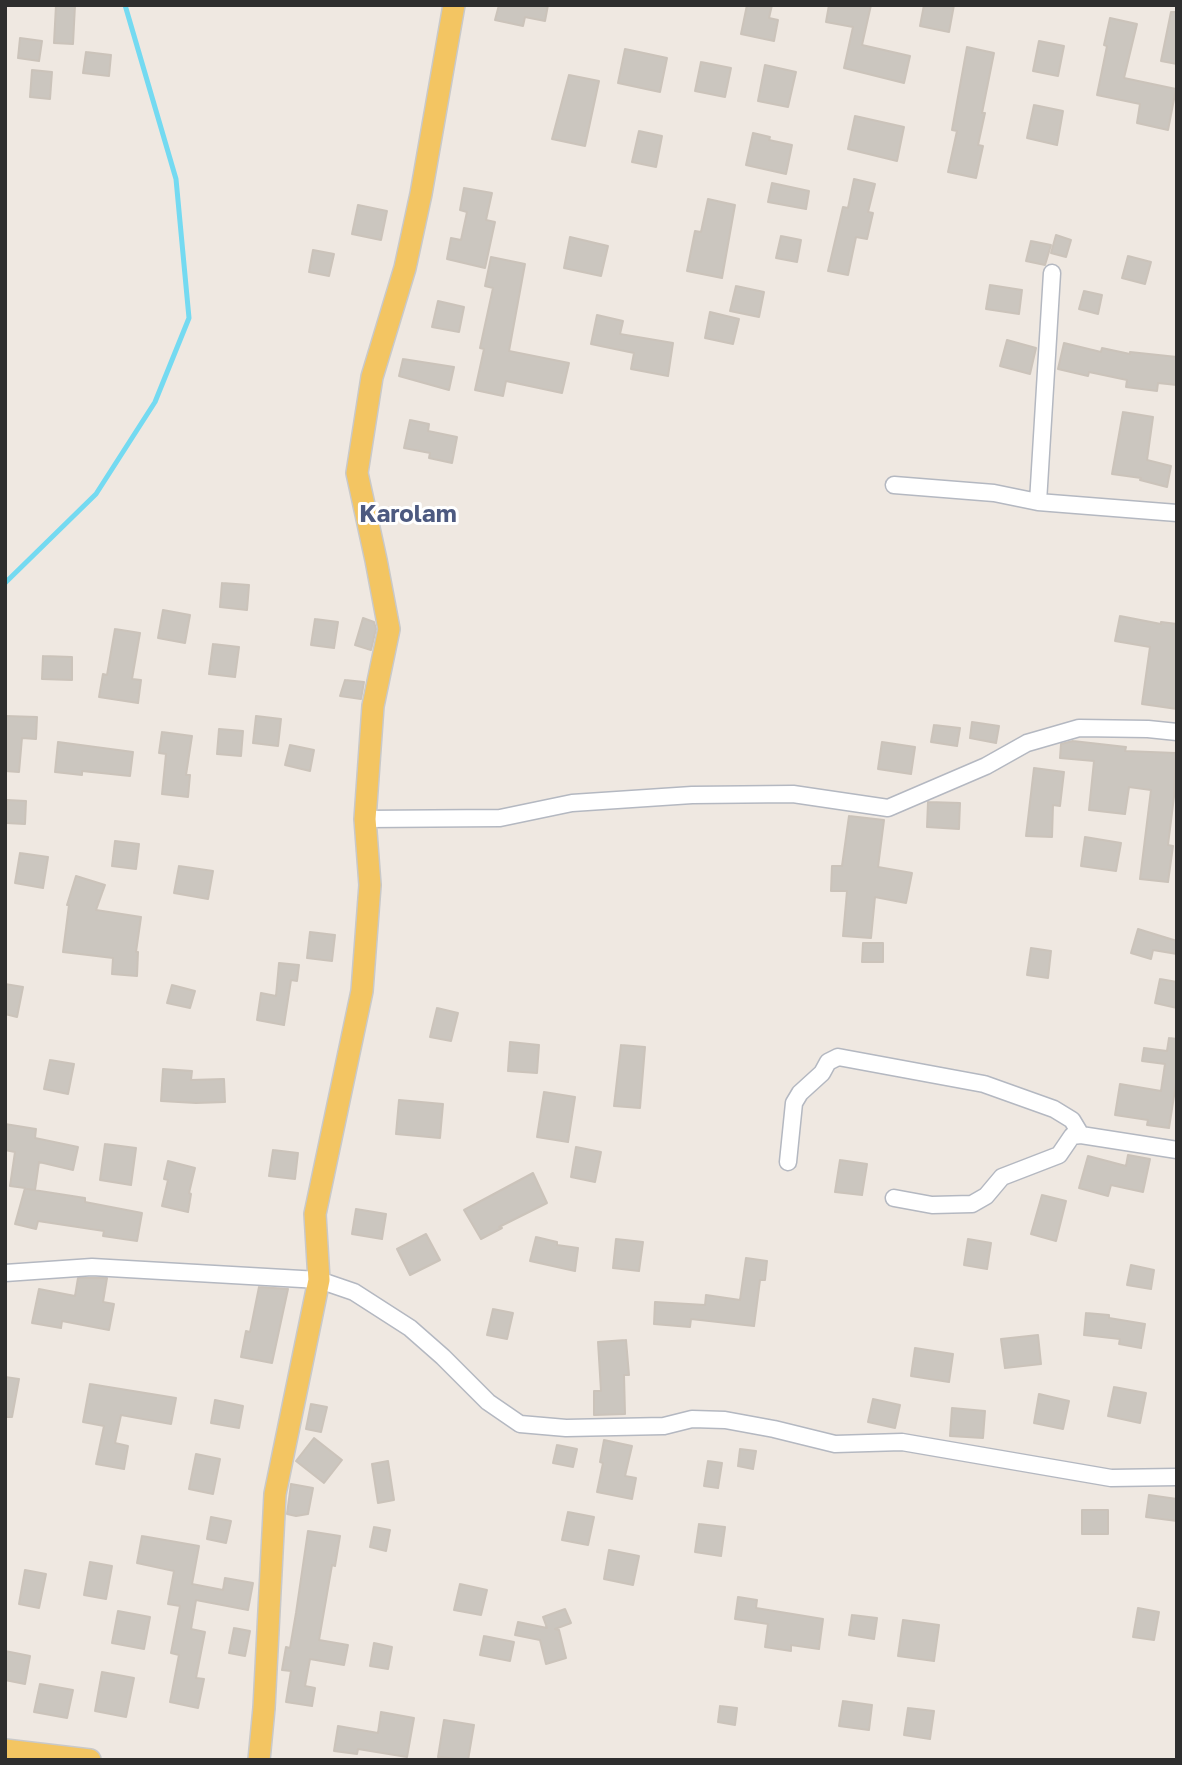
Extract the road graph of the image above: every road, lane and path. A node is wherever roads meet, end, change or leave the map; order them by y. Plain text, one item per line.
1 (454, 5) edge
2 (1052, 273) dead end
3 (894, 485) dead end
4 (1038, 502) junction
5 (1177, 513) edge
6 (1177, 732) edge
7 (365, 819) junction
8 (1081, 1135) junction
9 (1177, 1150) edge
10 (788, 1162) dead end
11 (894, 1198) dead end
12 (5, 1273) edge
13 (319, 1280) junction
14 (1177, 1477) edge
15 (5, 1750) edge
16 (90, 1760) edge
17 (258, 1760) edge

1 - 7 main road
2 - 4 street
3 - 4 street
4 - 5 street
6 - 7 street
7 - 13 main road
8 - 9 street
8 - 10 street
8 - 11 street
12 - 13 street
13 - 14 street
13 - 17 main road
15 - 16 main road

